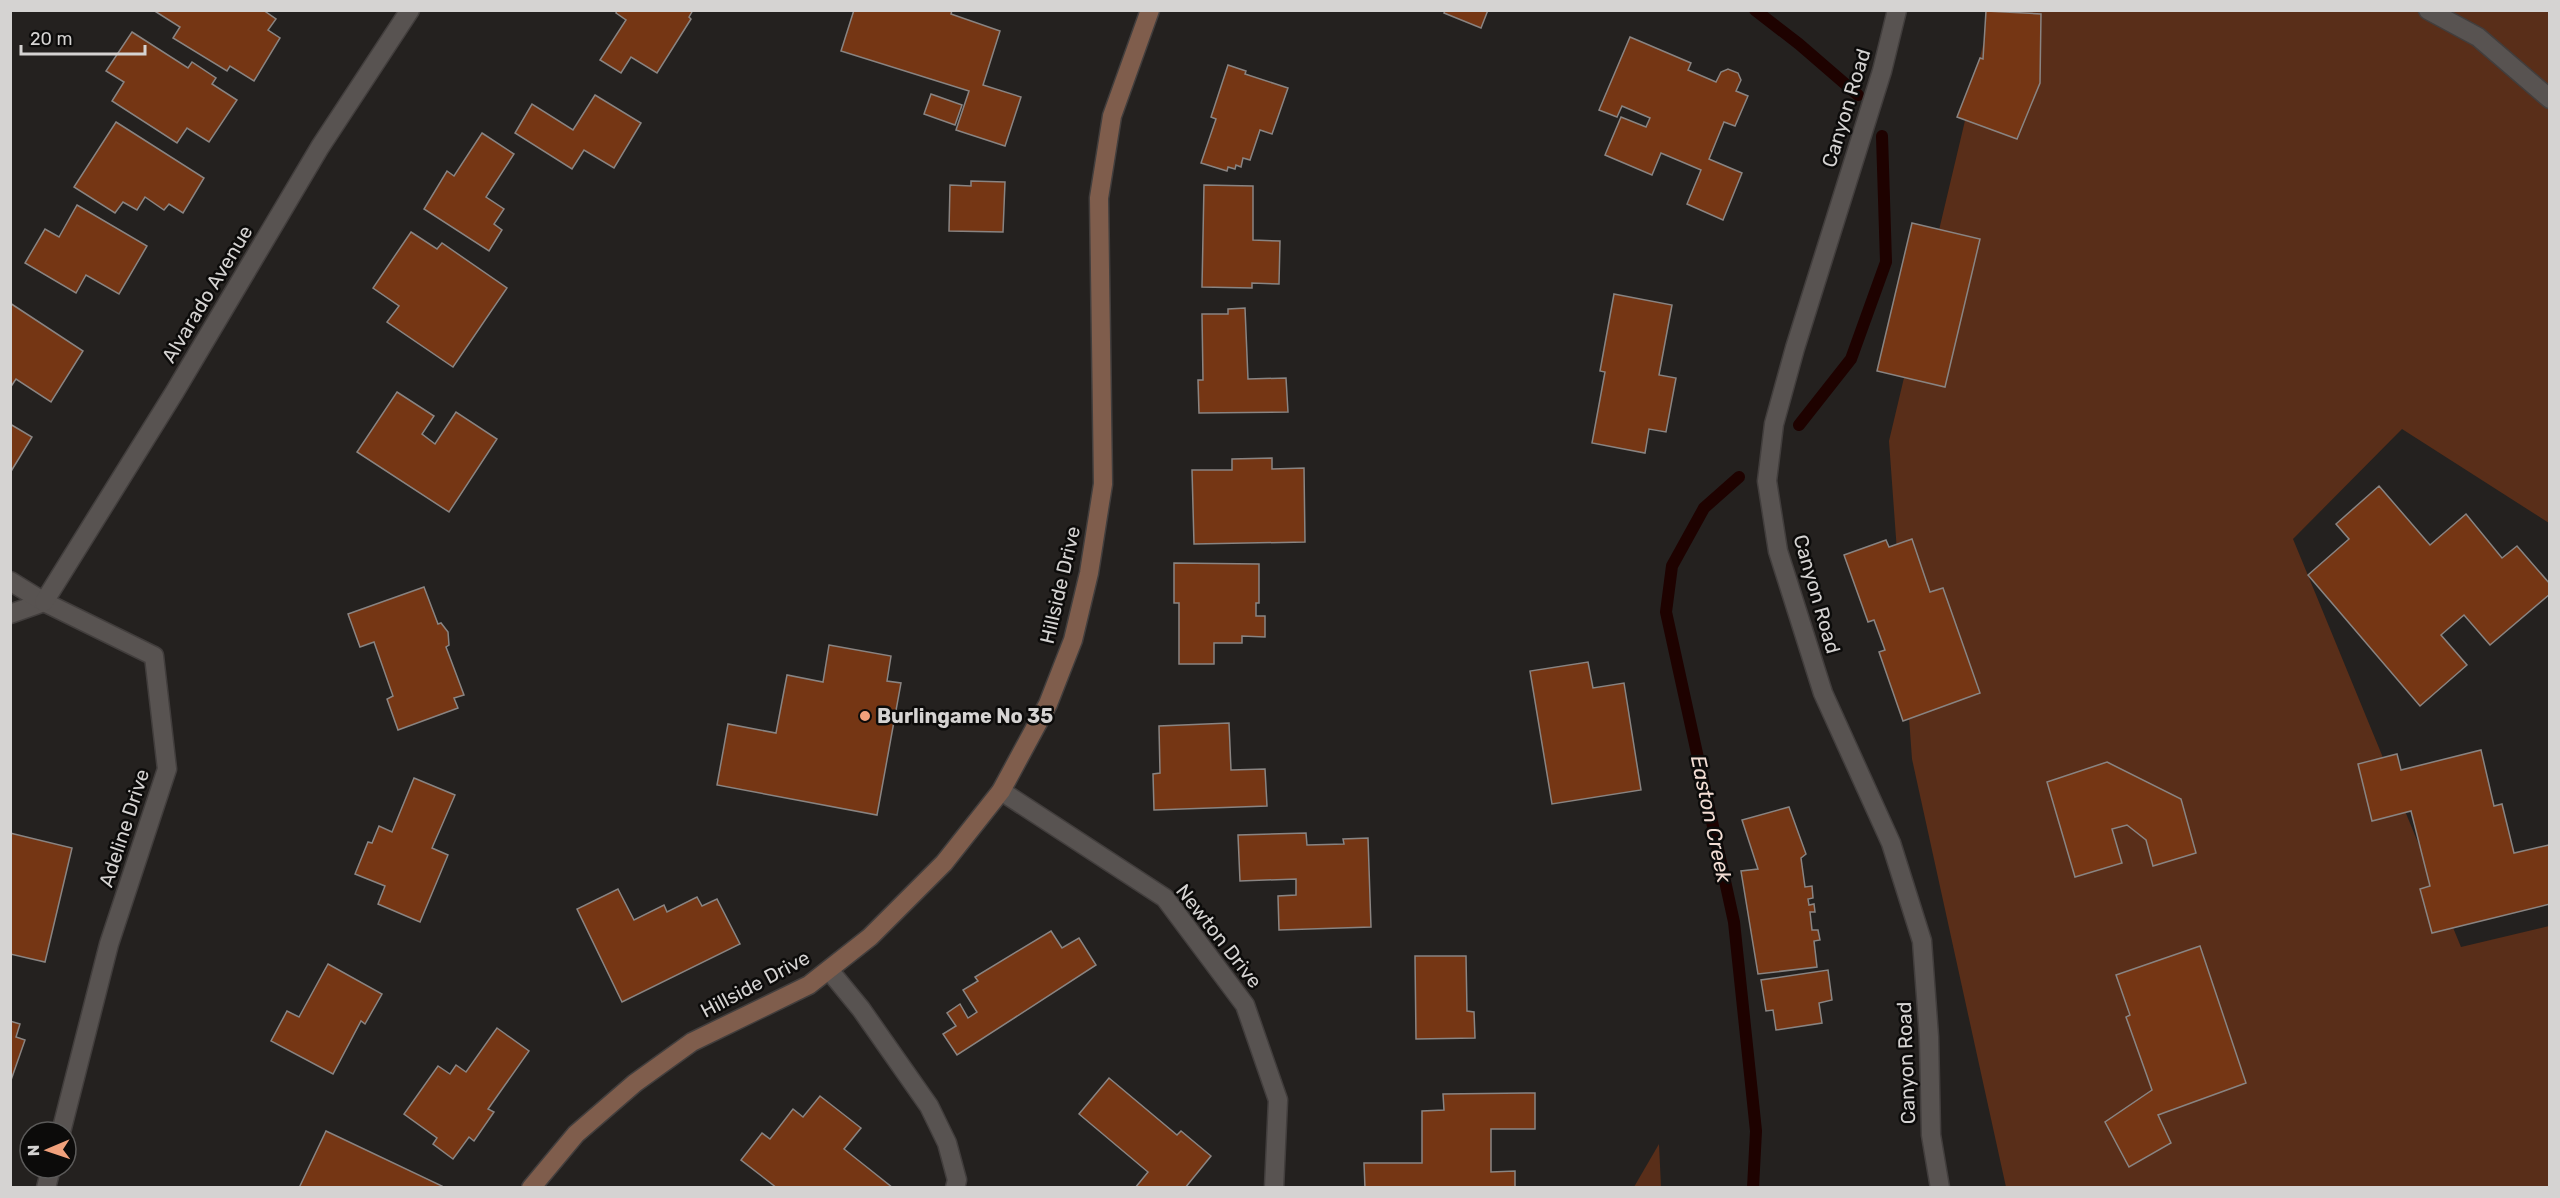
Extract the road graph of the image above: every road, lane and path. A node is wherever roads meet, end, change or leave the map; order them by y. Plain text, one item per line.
1 (410, 10) edge
2 (1150, 10) edge
3 (1897, 10) edge
4 (2427, 10) edge
5 (2550, 99) edge
6 (10, 581) edge
7 (44, 602) junction
8 (10, 614) edge
9 (1001, 791) junction
10 (829, 970) junction
11 (64, 1120) edge
12 (531, 1188) edge
13 (955, 1188) edge
14 (1274, 1188) edge
15 (1940, 1188) edge

1 - 7 street, Alvarado Avenue
2 - 9 main road, Hillside Drive
3 - 15 street, Canyon Road
4 - 5 street
6 - 7 street, Adeline Drive
7 - 8 street
7 - 11 street, Adeline Drive
9 - 10 main road, Hillside Drive
9 - 14 street, Newton Drive
10 - 12 main road, Hillside Drive
10 - 13 street

